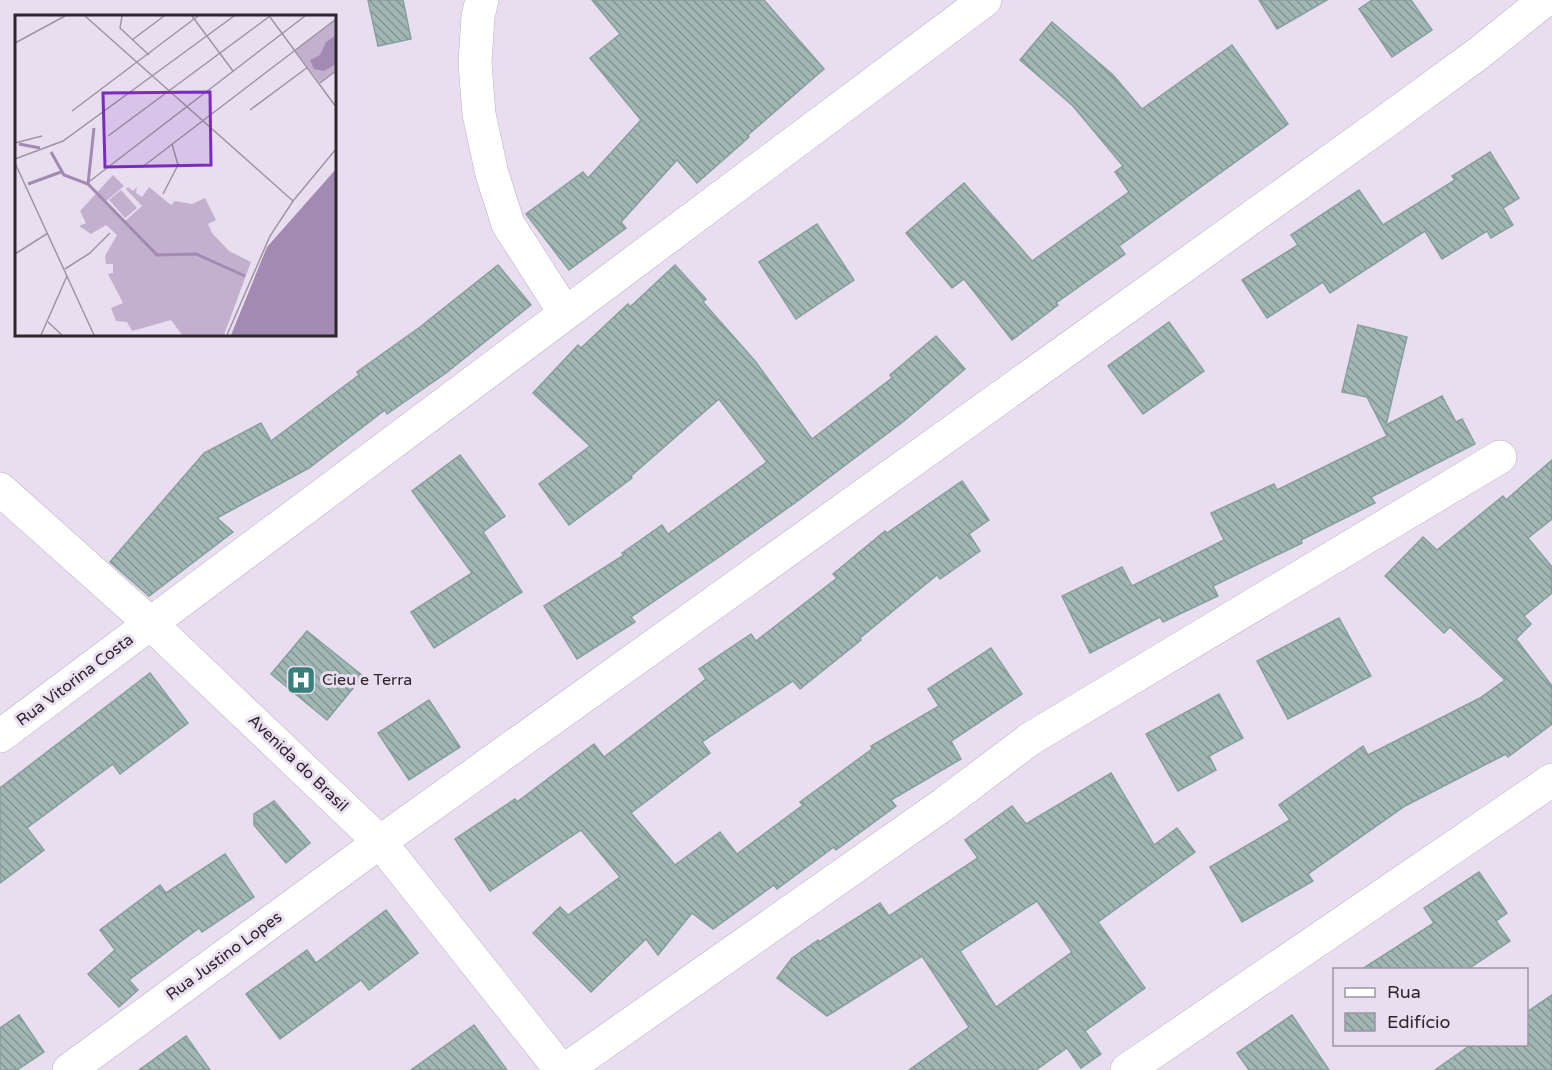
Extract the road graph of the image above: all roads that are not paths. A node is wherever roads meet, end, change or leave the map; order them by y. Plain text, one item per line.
1 (482, 0) edge
2 (985, 0) edge
3 (1545, 0) edge
4 (564, 314) junction
5 (1500, 457) dead end
6 (0, 489) edge
7 (151, 624) junction
8 (0, 736) edge
9 (1552, 780) edge
10 (380, 842) junction
11 (69, 1070) edge
12 (563, 1070) edge
13 (1127, 1070) edge

1 - 4 street
2 - 4 street, Rua Vitorina Costa
3 - 10 street, Rua Justino Lopes
4 - 7 street, Rua Vitorina Costa
5 - 12 street
6 - 7 street, Avenida do Brasil
7 - 8 street, Rua Vitorina Costa
7 - 10 street, Avenida do Brasil
9 - 13 street
10 - 11 street, Rua Justino Lopes
10 - 12 street, Avenida do Brasil

